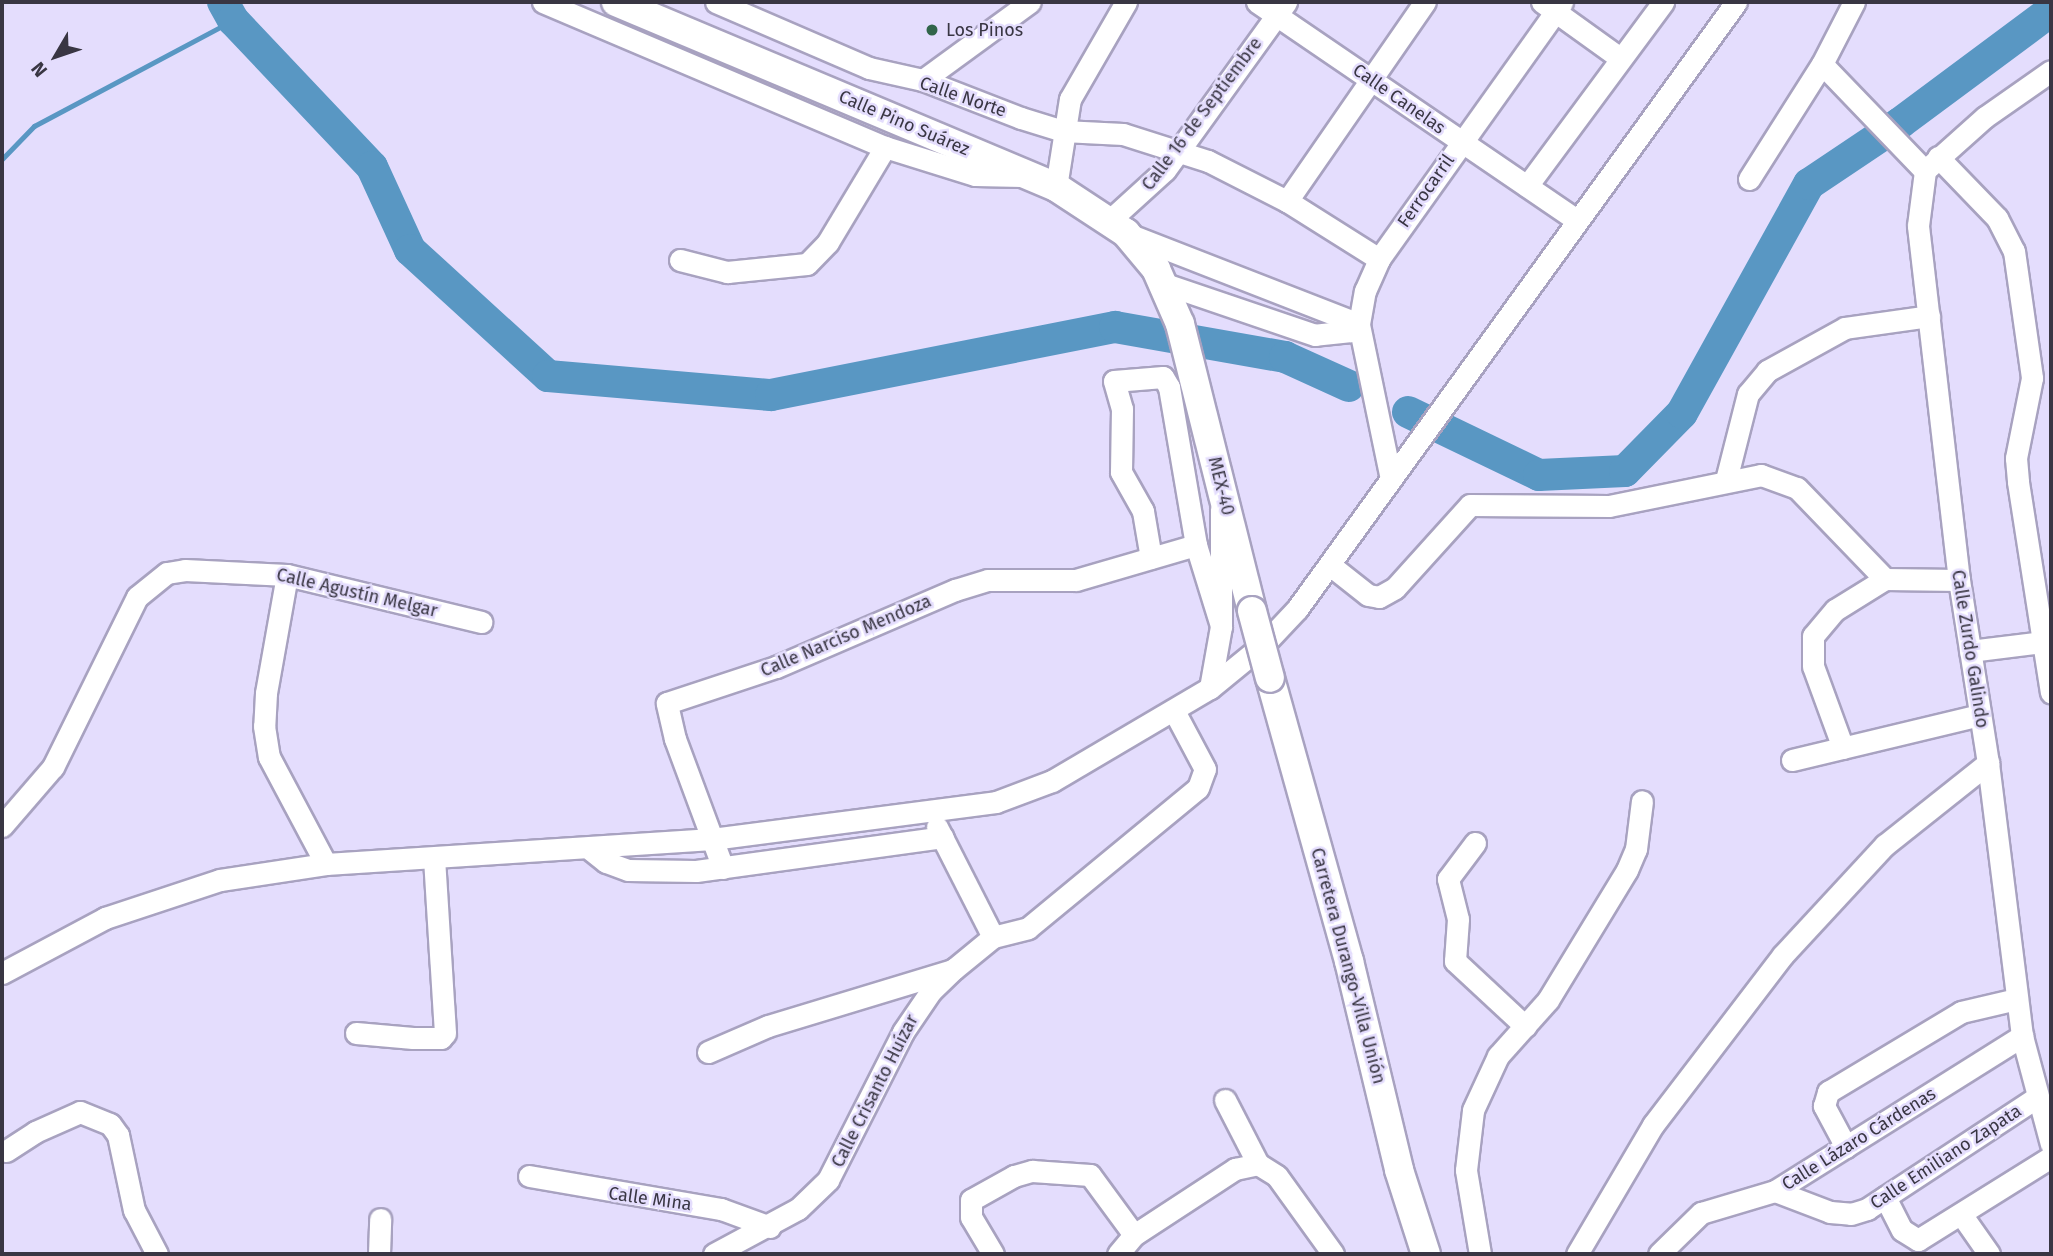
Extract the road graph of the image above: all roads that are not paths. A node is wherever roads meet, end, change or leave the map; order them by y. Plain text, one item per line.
1 (543, 2) edge
2 (616, 2) edge
3 (716, 2) edge
4 (1030, 2) edge
5 (1126, 2) edge
6 (1257, 2) edge
7 (1425, 2) edge
8 (1663, 2) edge
9 (1736, 2) edge
10 (1854, 2) edge
11 (1553, 5) edge
12 (1282, 8) edge
13 (1620, 58) junction
14 (1822, 64) junction
15 (2051, 71) edge
16 (1372, 79) junction
17 (923, 80) junction
18 (1063, 131) junction
19 (1461, 142) junction
20 (885, 147) junction
21 (1178, 151) junction
22 (1925, 161) junction
23 (1028, 175) junction
24 (1749, 179) dead end
25 (1527, 186) junction
26 (1056, 187) junction
27 (1287, 201) junction
28 (1576, 220) junction
29 (1118, 226) junction
30 (1378, 259) junction
31 (680, 260) dead end
32 (1165, 284) junction
33 (1929, 316) junction
34 (1359, 324) junction
35 (1391, 479) junction
36 (1726, 480) junction
37 (1224, 497) junction
38 (1196, 545) junction
39 (1151, 558) junction
40 (1330, 565) junction
41 (287, 575) junction
42 (1885, 579) junction
43 (1959, 580) junction
44 (481, 622) dead end
45 (1221, 626) junction
46 (2043, 642) junction
47 (1970, 651) junction
48 (1270, 678) joint
49 (2051, 687) edge
50 (1210, 688) junction
51 (1174, 711) junction
52 (1980, 715) junction
53 (1843, 748) junction
54 (1792, 760) dead end
55 (1988, 763) junction
56 (1642, 801) dead end
57 (930, 812) junction
58 (2, 826) edge
59 (810, 827) junction
60 (943, 837) junction
61 (712, 839) junction
62 (1475, 844) dead end
63 (591, 850) junction
64 (816, 855) junction
65 (434, 858) junction
66 (326, 864) junction
67 (723, 867) junction
68 (993, 937) junction
69 (954, 969) junction
70 (2, 973) edge
71 (2017, 999) junction
72 (1525, 1027) junction
73 (356, 1033) dead end
74 (2022, 1036) junction
75 (708, 1052) dead end
76 (2035, 1098) junction
77 (1225, 1100) dead end
78 (2051, 1144) edge
79 (1846, 1147) junction
80 (6, 1151) dead end
81 (2051, 1157) edge
82 (1258, 1164) junction
83 (529, 1176) dead end
84 (1775, 1191) junction
85 (1885, 1197) junction
86 (1961, 1214) junction
87 (380, 1219) dead end
88 (770, 1227) junction
89 (1134, 1236) junction
90 (157, 1254) edge
91 (379, 1254) edge
92 (714, 1254) edge
93 (993, 1254) edge
94 (1118, 1254) edge
95 (1333, 1254) edge
96 (1426, 1254) edge
97 (1480, 1254) edge
98 (1577, 1254) edge
99 (1659, 1254) edge
100 (1989, 1254) edge

1 - 20 street
2 - 23 main road, Calle Pino Suárez
3 - 17 street, Calle Norte
4 - 17 street
5 - 18 street
6 - 12 street, Calle Canelas
7 - 16 street
8 - 13 street
9 - 28 street
10 - 14 street
11 - 13 street
11 - 19 street, Ferrocarril
12 - 16 street, Calle Canelas
12 - 21 street, Calle 16 de Septiembre
13 - 25 street
14 - 22 street
14 - 24 street
15 - 22 street
16 - 19 street, Calle Canelas
16 - 27 street
17 - 18 street, Calle Norte
18 - 21 street, Calle Norte
18 - 26 street
19 - 25 street, Calle Canelas
19 - 30 street, Ferrocarril
20 - 23 street
20 - 31 street
21 - 27 street, Calle Norte
21 - 29 street, Calle 16 de Septiembre
22 - 33 street, Calle Zurdo Galindo
22 - 46 street
23 - 26 main road, Calle Pino Suárez
25 - 28 street, Calle Canelas
26 - 29 main road, Calle Pino Suárez
27 - 30 street, Calle Norte
28 - 35 street
29 - 32 main road, Calle Pino Suárez
29 - 34 street
30 - 34 street, Ferrocarril
32 - 34 street
32 - 37 main road, MEX-40
33 - 36 street
33 - 43 street, Calle Zurdo Galindo
34 - 35 street, Ferrocarril
35 - 40 street
36 - 40 street
36 - 42 street
37 - 45 street
37 - 48 main road, MEX-40, bridge
38 - 39 street, Calle Narciso Mendoza
38 - 39 street
38 - 45 street
39 - 61 street, Calle Narciso Mendoza
40 - 50 street
41 - 44 street, Calle Agustín Melgar
41 - 58 street, Calle Agustín Melgar
41 - 66 street
42 - 43 street
42 - 53 street
43 - 47 street, Calle Zurdo Galindo
45 - 50 street
46 - 47 street
46 - 49 street
47 - 52 street, Calle Zurdo Galindo
48 - 96 main road, Carretera Durango-Villa Unión
50 - 51 street
51 - 57 street
51 - 68 street, Calle Crisanto Huízar
52 - 53 street
52 - 55 street, Calle Zurdo Galindo
53 - 54 street
55 - 71 street, Calle Zurdo Galindo
55 - 98 street
56 - 72 street
57 - 59 street
57 - 60 street
59 - 61 street
59 - 64 street
60 - 64 street
60 - 68 street
61 - 63 street
61 - 67 street, Calle Narciso Mendoza
62 - 72 street
63 - 65 street
63 - 67 street
64 - 67 street
65 - 66 street
65 - 73 street
66 - 70 street
68 - 69 street, Calle Crisanto Huízar
69 - 75 street
69 - 88 street, Calle Crisanto Huízar
71 - 74 street, Calle Zurdo Galindo
71 - 79 street
72 - 97 street
74 - 76 street, Calle Zurdo Galindo
74 - 79 street, Calle Lázaro Cárdenas
76 - 78 street, Calle Zurdo Galindo
76 - 85 street, Calle Emiliano Zapata
77 - 82 street
79 - 84 street, Calle Lázaro Cárdenas
80 - 90 street
81 - 86 street
82 - 89 street
82 - 95 street
83 - 88 street, Calle Mina
84 - 85 street, Calle Emiliano Zapata
84 - 99 street, Calle Lázaro Cárdenas
85 - 86 street
86 - 100 street
87 - 91 street
88 - 92 street, Calle Crisanto Huízar
89 - 93 street
89 - 94 street

